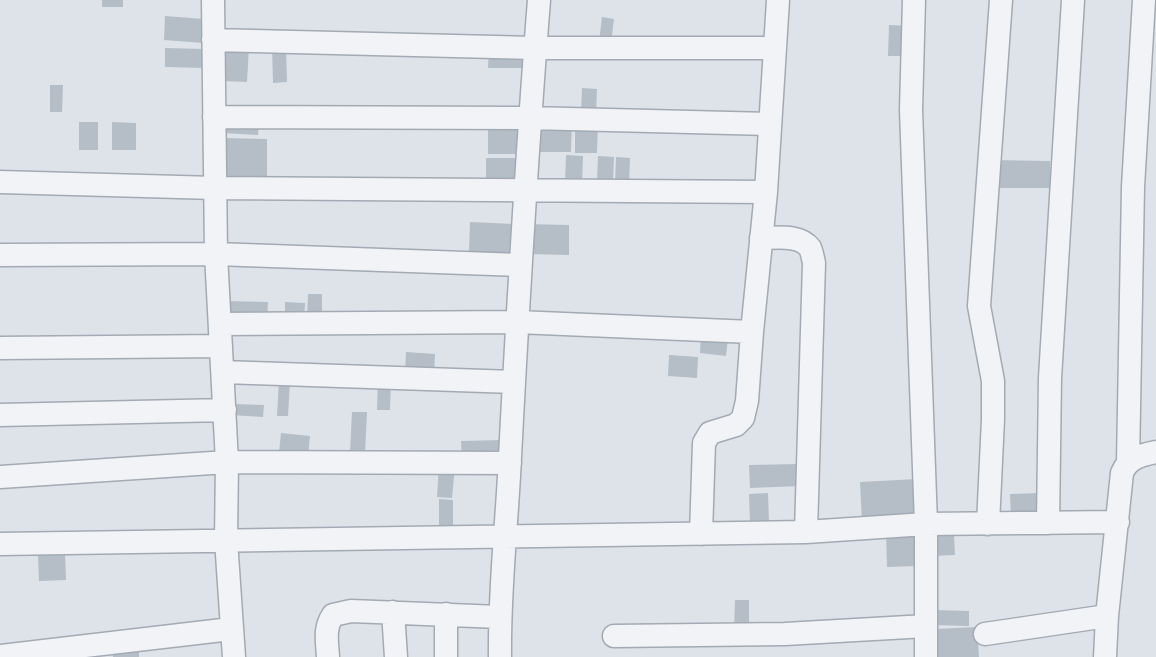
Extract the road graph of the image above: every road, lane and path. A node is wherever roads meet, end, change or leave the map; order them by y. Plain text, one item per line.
1 (213, 0) edge
2 (539, 0) edge
3 (778, 0) edge
4 (914, 0) edge
5 (1001, 0) edge
6 (1073, 0) edge
7 (1144, 0) edge
8 (213, 40) junction
9 (535, 48) junction
10 (775, 48) junction
11 (214, 117) junction
12 (529, 118) junction
13 (770, 124) junction
14 (0, 182) edge
15 (215, 188) junction
16 (524, 190) junction
17 (766, 192) junction
18 (761, 238) junction
19 (0, 254) edge
20 (216, 254) junction
21 (520, 265) junction
22 (517, 322) junction
23 (752, 332) junction
24 (221, 335) junction
25 (0, 348) edge
26 (223, 372) junction
27 (514, 382) junction
28 (224, 410) junction
29 (0, 415) edge
30 (1156, 452) edge
31 (227, 462) junction
32 (510, 463) junction
33 (1128, 463) junction
34 (0, 477) edge
35 (1118, 522) junction
36 (1048, 523) junction
37 (926, 524) junction
38 (988, 524) junction
39 (806, 532) junction
40 (700, 534) junction
41 (506, 538) junction
42 (226, 540) junction
43 (0, 544) edge
44 (393, 612) junction
45 (446, 614) junction
46 (1107, 616) junction
47 (500, 617) junction
48 (926, 626) junction
49 (231, 629) junction
50 (985, 634) dead end
51 (614, 636) dead end
52 (0, 656) edge
53 (234, 657) edge
54 (328, 657) edge
55 (396, 657) edge
56 (446, 657) edge
57 (500, 657) edge
58 (926, 657) edge
59 (1106, 657) edge

1 - 8 street
2 - 9 street
3 - 10 street
4 - 37 street
5 - 38 street
6 - 36 street
7 - 33 street
8 - 9 street
8 - 11 street
9 - 10 street
9 - 12 street
10 - 13 street
11 - 12 street
11 - 15 street
12 - 13 street
12 - 16 street
13 - 17 street
14 - 15 street
15 - 16 street
15 - 20 street
16 - 17 street
16 - 21 street
17 - 18 street
18 - 23 street
18 - 39 street
19 - 20 street
20 - 21 street
20 - 24 street
21 - 22 street
22 - 23 street
22 - 24 street
22 - 27 street
23 - 40 street
24 - 25 street
24 - 26 street
26 - 27 street
26 - 28 street
27 - 32 street
28 - 29 street
28 - 31 street
30 - 33 street
31 - 32 street
31 - 34 street
31 - 42 street
32 - 41 street
33 - 35 street
35 - 36 street
35 - 46 street
36 - 38 street
37 - 38 street
37 - 39 street
37 - 48 street
39 - 40 street
40 - 41 street
41 - 42 street
41 - 47 street
42 - 43 street
42 - 49 street
44 - 45 street
44 - 54 street
44 - 55 street
45 - 47 street
45 - 56 street
46 - 50 street
46 - 59 street
47 - 57 street
48 - 51 street
48 - 58 street
49 - 52 street
49 - 53 street

